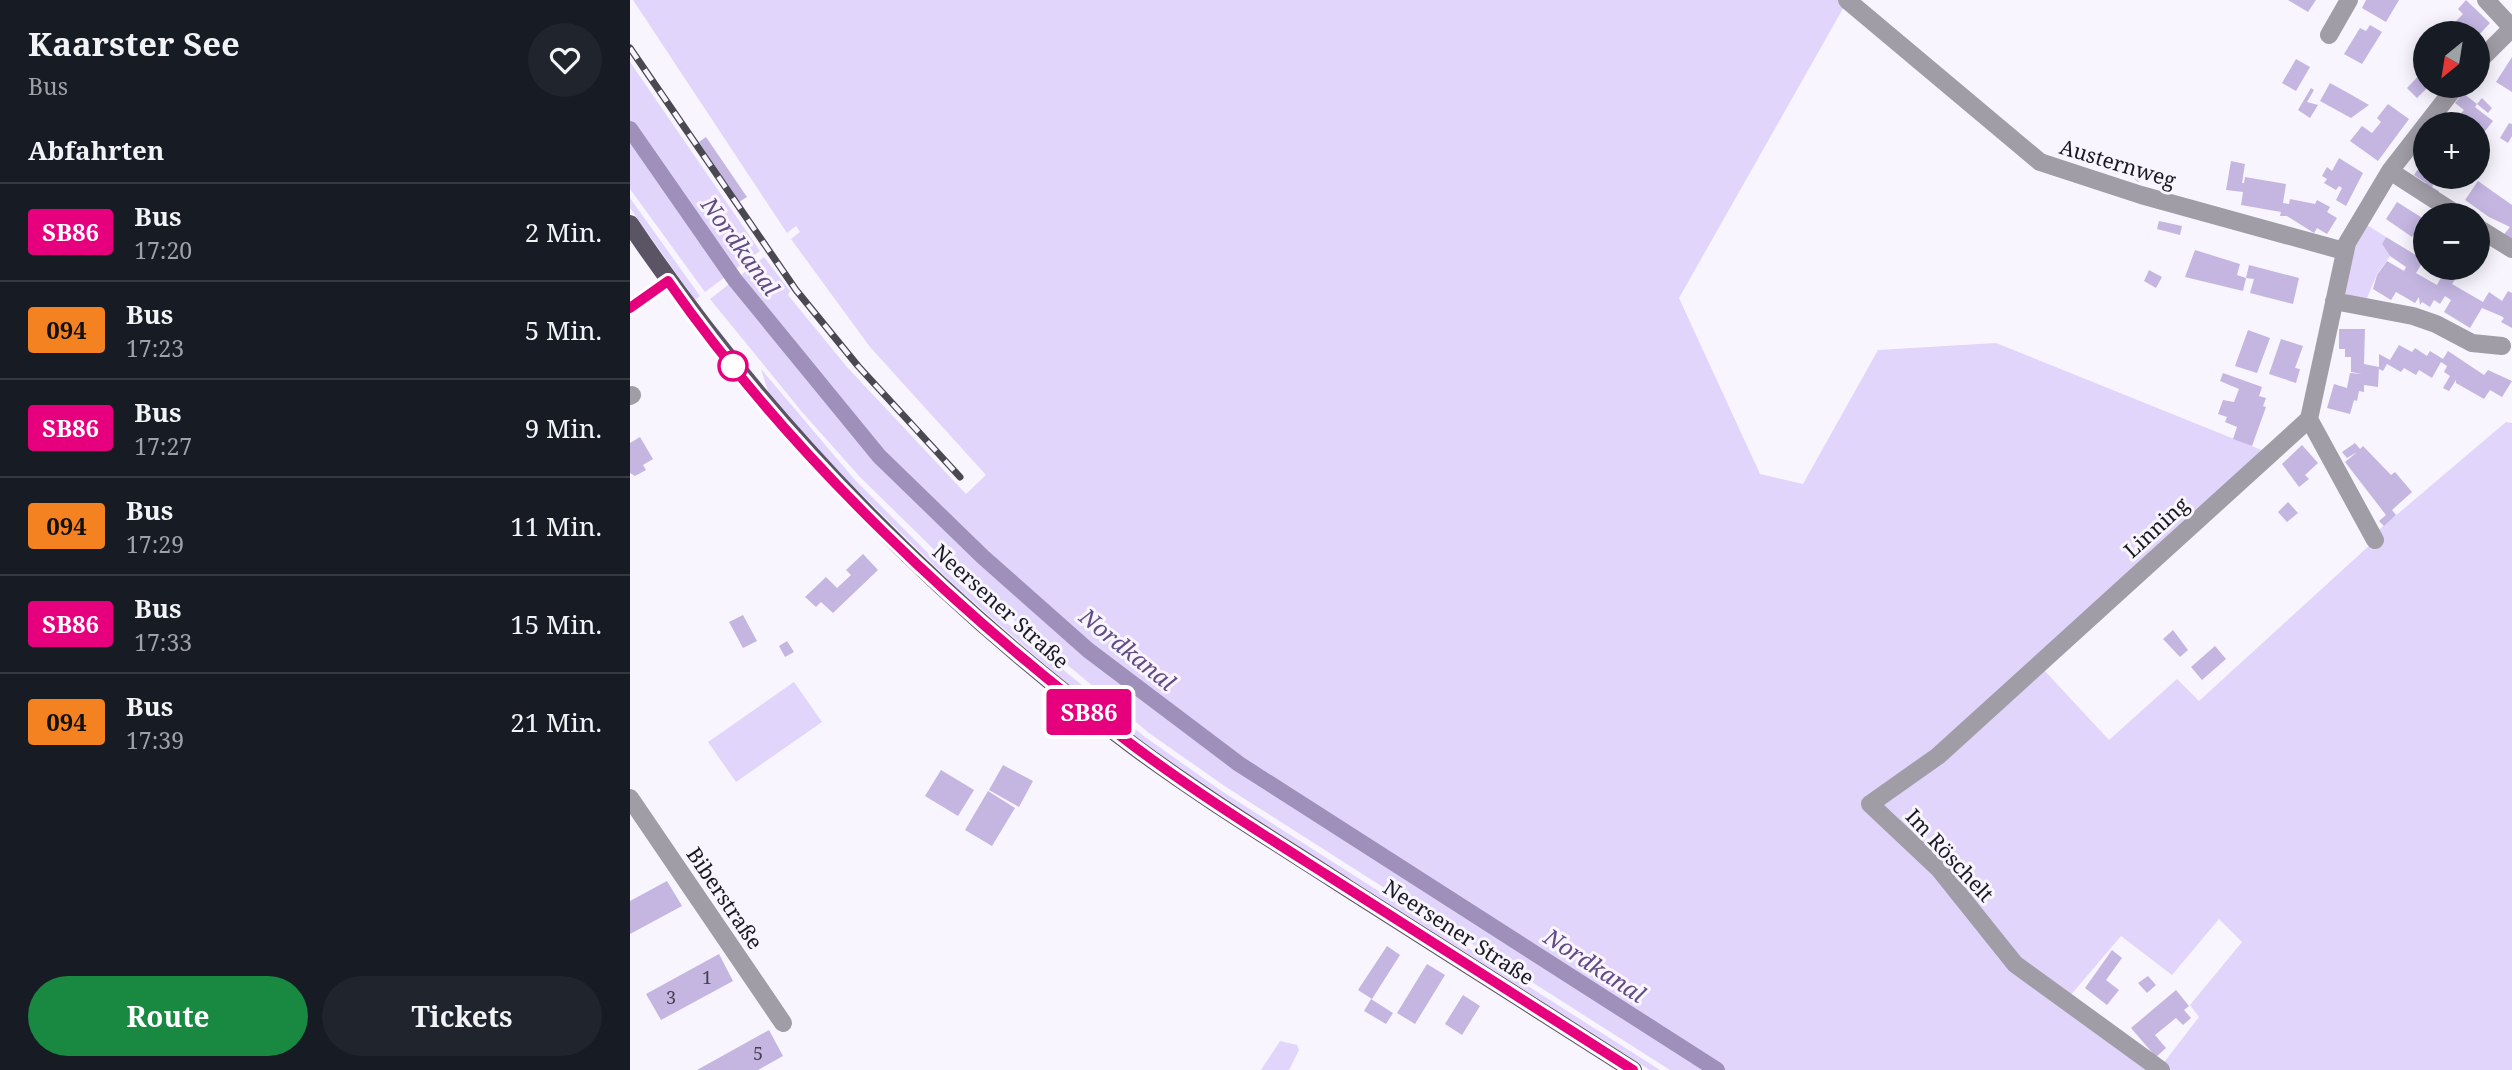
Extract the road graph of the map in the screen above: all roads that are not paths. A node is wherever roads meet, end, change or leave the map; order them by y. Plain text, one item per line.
1 (1847, 0) edge
2 (2349, 0) edge
3 (2486, 0) edge
4 (2512, 28) edge
5 (2329, 35) dead end
6 (2490, 50) edge
7 (2446, 98) edge
8 (2390, 171) junction
9 (2439, 203) edge
10 (630, 224) edge
11 (2490, 235) edge
12 (2512, 249) edge
13 (2344, 251) junction
14 (2334, 301) junction
15 (2502, 346) dead end
16 (2309, 419) junction
17 (2375, 540) dead end
18 (2034, 668) joint
19 (630, 798) edge
20 (783, 1023) dead end
21 (1633, 1070) edge
22 (2161, 1070) edge

1 - 13 street, Austernweg
2 - 5 street
3 - 4 street
4 - 6 street
7 - 8 street
8 - 9 street
8 - 13 street
10 - 21 main road, Neersener Straße
11 - 12 street
13 - 14 street
14 - 15 street
14 - 16 street
16 - 17 street
16 - 18 street, Linning
18 - 22 street, Im Röschelt
19 - 20 street, Biberstraße

